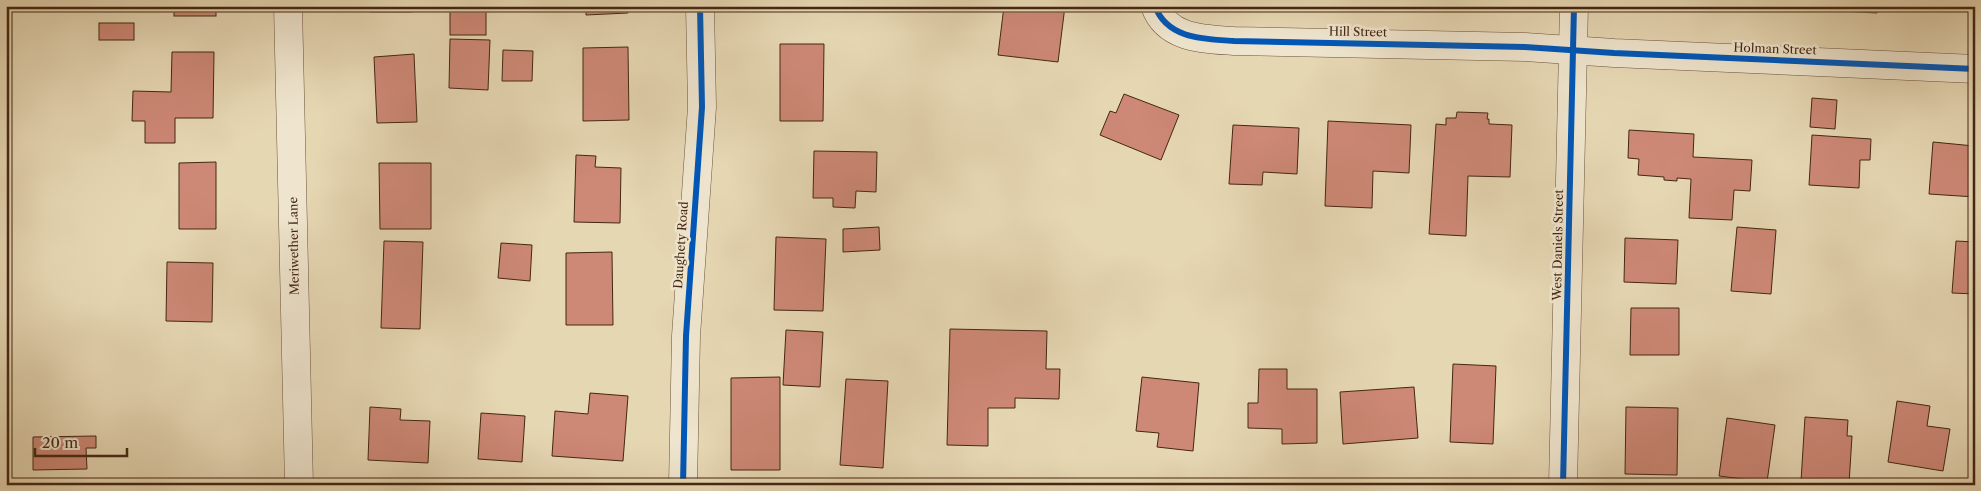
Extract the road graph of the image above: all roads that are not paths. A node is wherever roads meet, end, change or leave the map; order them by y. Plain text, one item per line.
1 (288, 6) edge
2 (700, 6) edge
3 (1155, 6) edge
4 (1574, 6) edge
5 (1574, 50) junction
6 (1975, 69) edge
7 (299, 485) edge
8 (683, 485) edge
9 (1563, 485) edge

1 - 7 street, Meriwether Lane
2 - 8 street, Daughety Road
3 - 5 street, Hill Street
4 - 5 street, West Daniels Street
5 - 6 street, Holman Street
5 - 9 street, West Daniels Street

